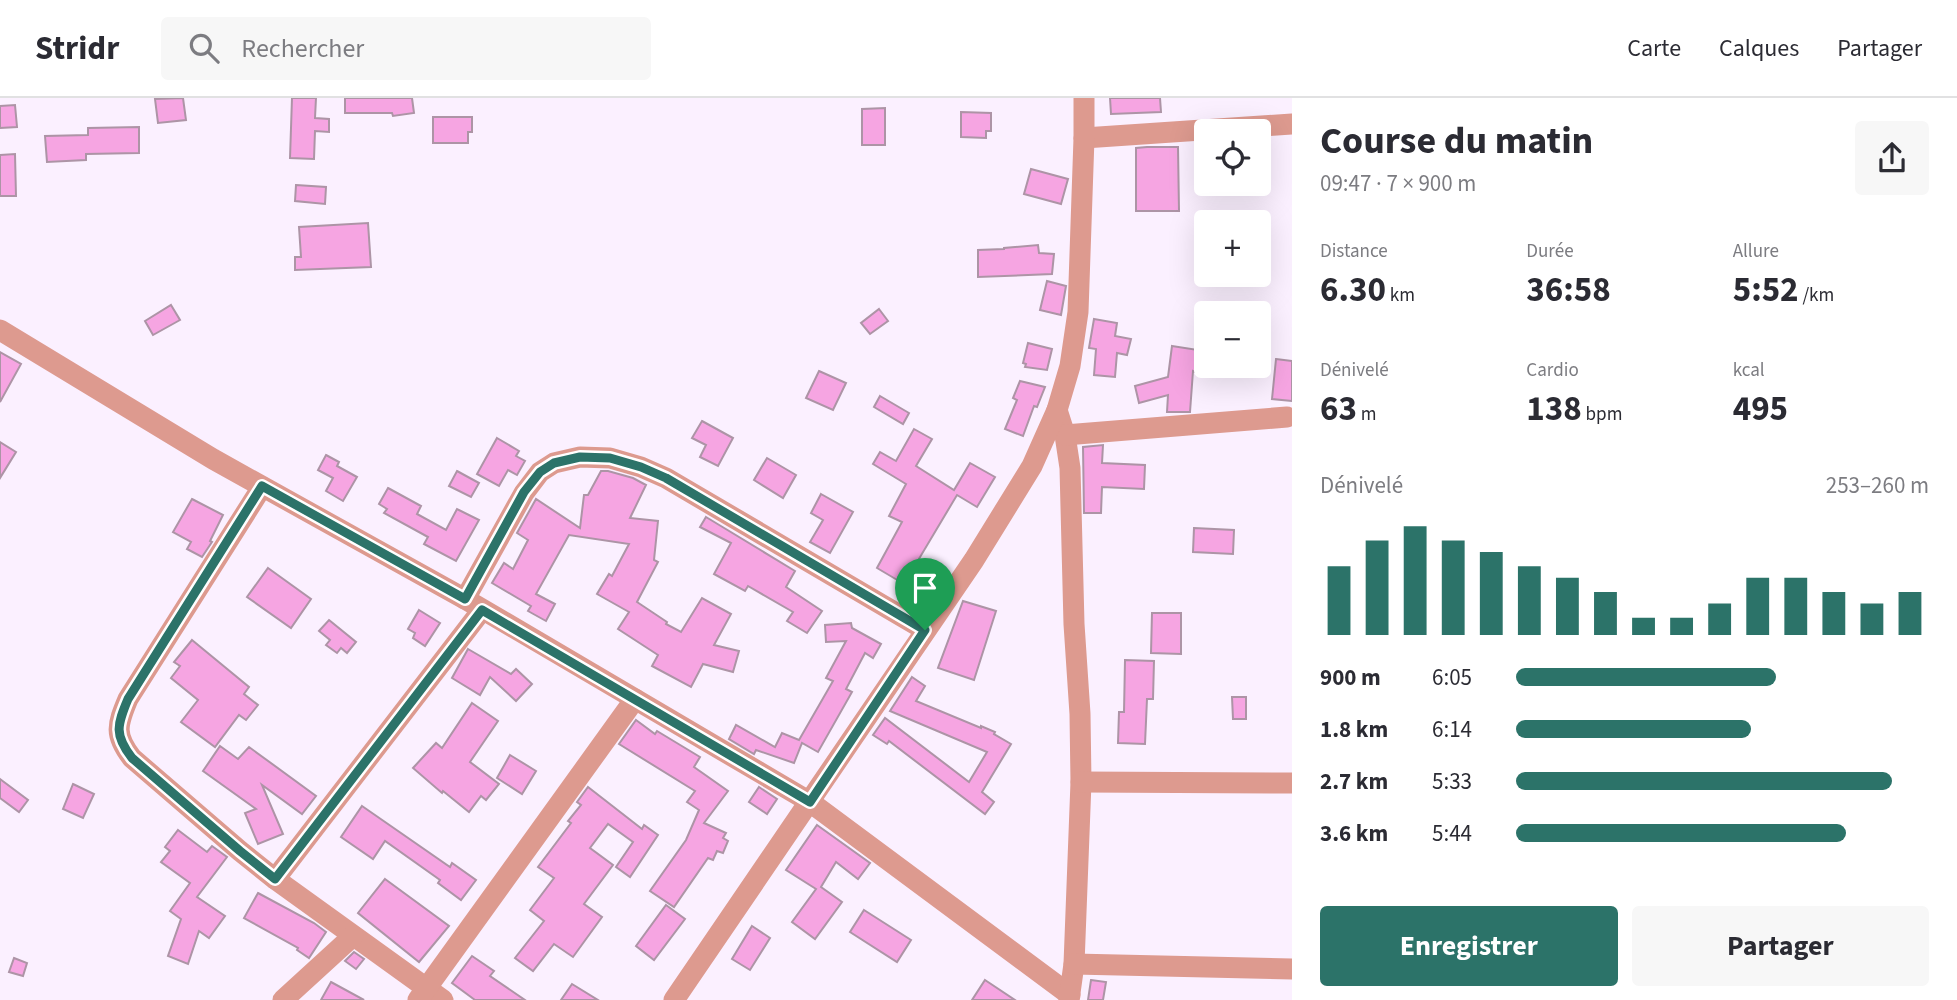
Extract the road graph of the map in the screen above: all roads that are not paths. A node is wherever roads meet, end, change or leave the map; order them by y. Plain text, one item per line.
1 (1084, 98) edge
2 (1292, 124) edge
3 (1084, 138) junction
4 (0, 330) edge
5 (1058, 410) junction
6 (1287, 417) dead end
7 (1065, 435) junction
8 (262, 486) junction
9 (474, 605) junction
10 (925, 630) junction
11 (635, 699) junction
12 (1080, 782) junction
13 (1292, 783) edge
14 (810, 802) junction
15 (275, 879) junction
16 (353, 936) junction
17 (1074, 964) junction
18 (1292, 969) edge
19 (429, 996) edge
20 (1070, 997) edge
21 (283, 1000) edge
22 (674, 1000) edge

1 - 3 street
2 - 3 street
3 - 5 street
4 - 8 street
5 - 7 street
5 - 10 street
6 - 7 street
7 - 12 street
8 - 9 street
8 - 15 street
9 - 10 street
9 - 11 street
9 - 15 street
10 - 14 street
11 - 14 street
11 - 19 street
12 - 13 street
12 - 17 street
14 - 20 street
14 - 22 street
15 - 16 street
16 - 19 street
16 - 21 street
17 - 18 street
17 - 20 street

